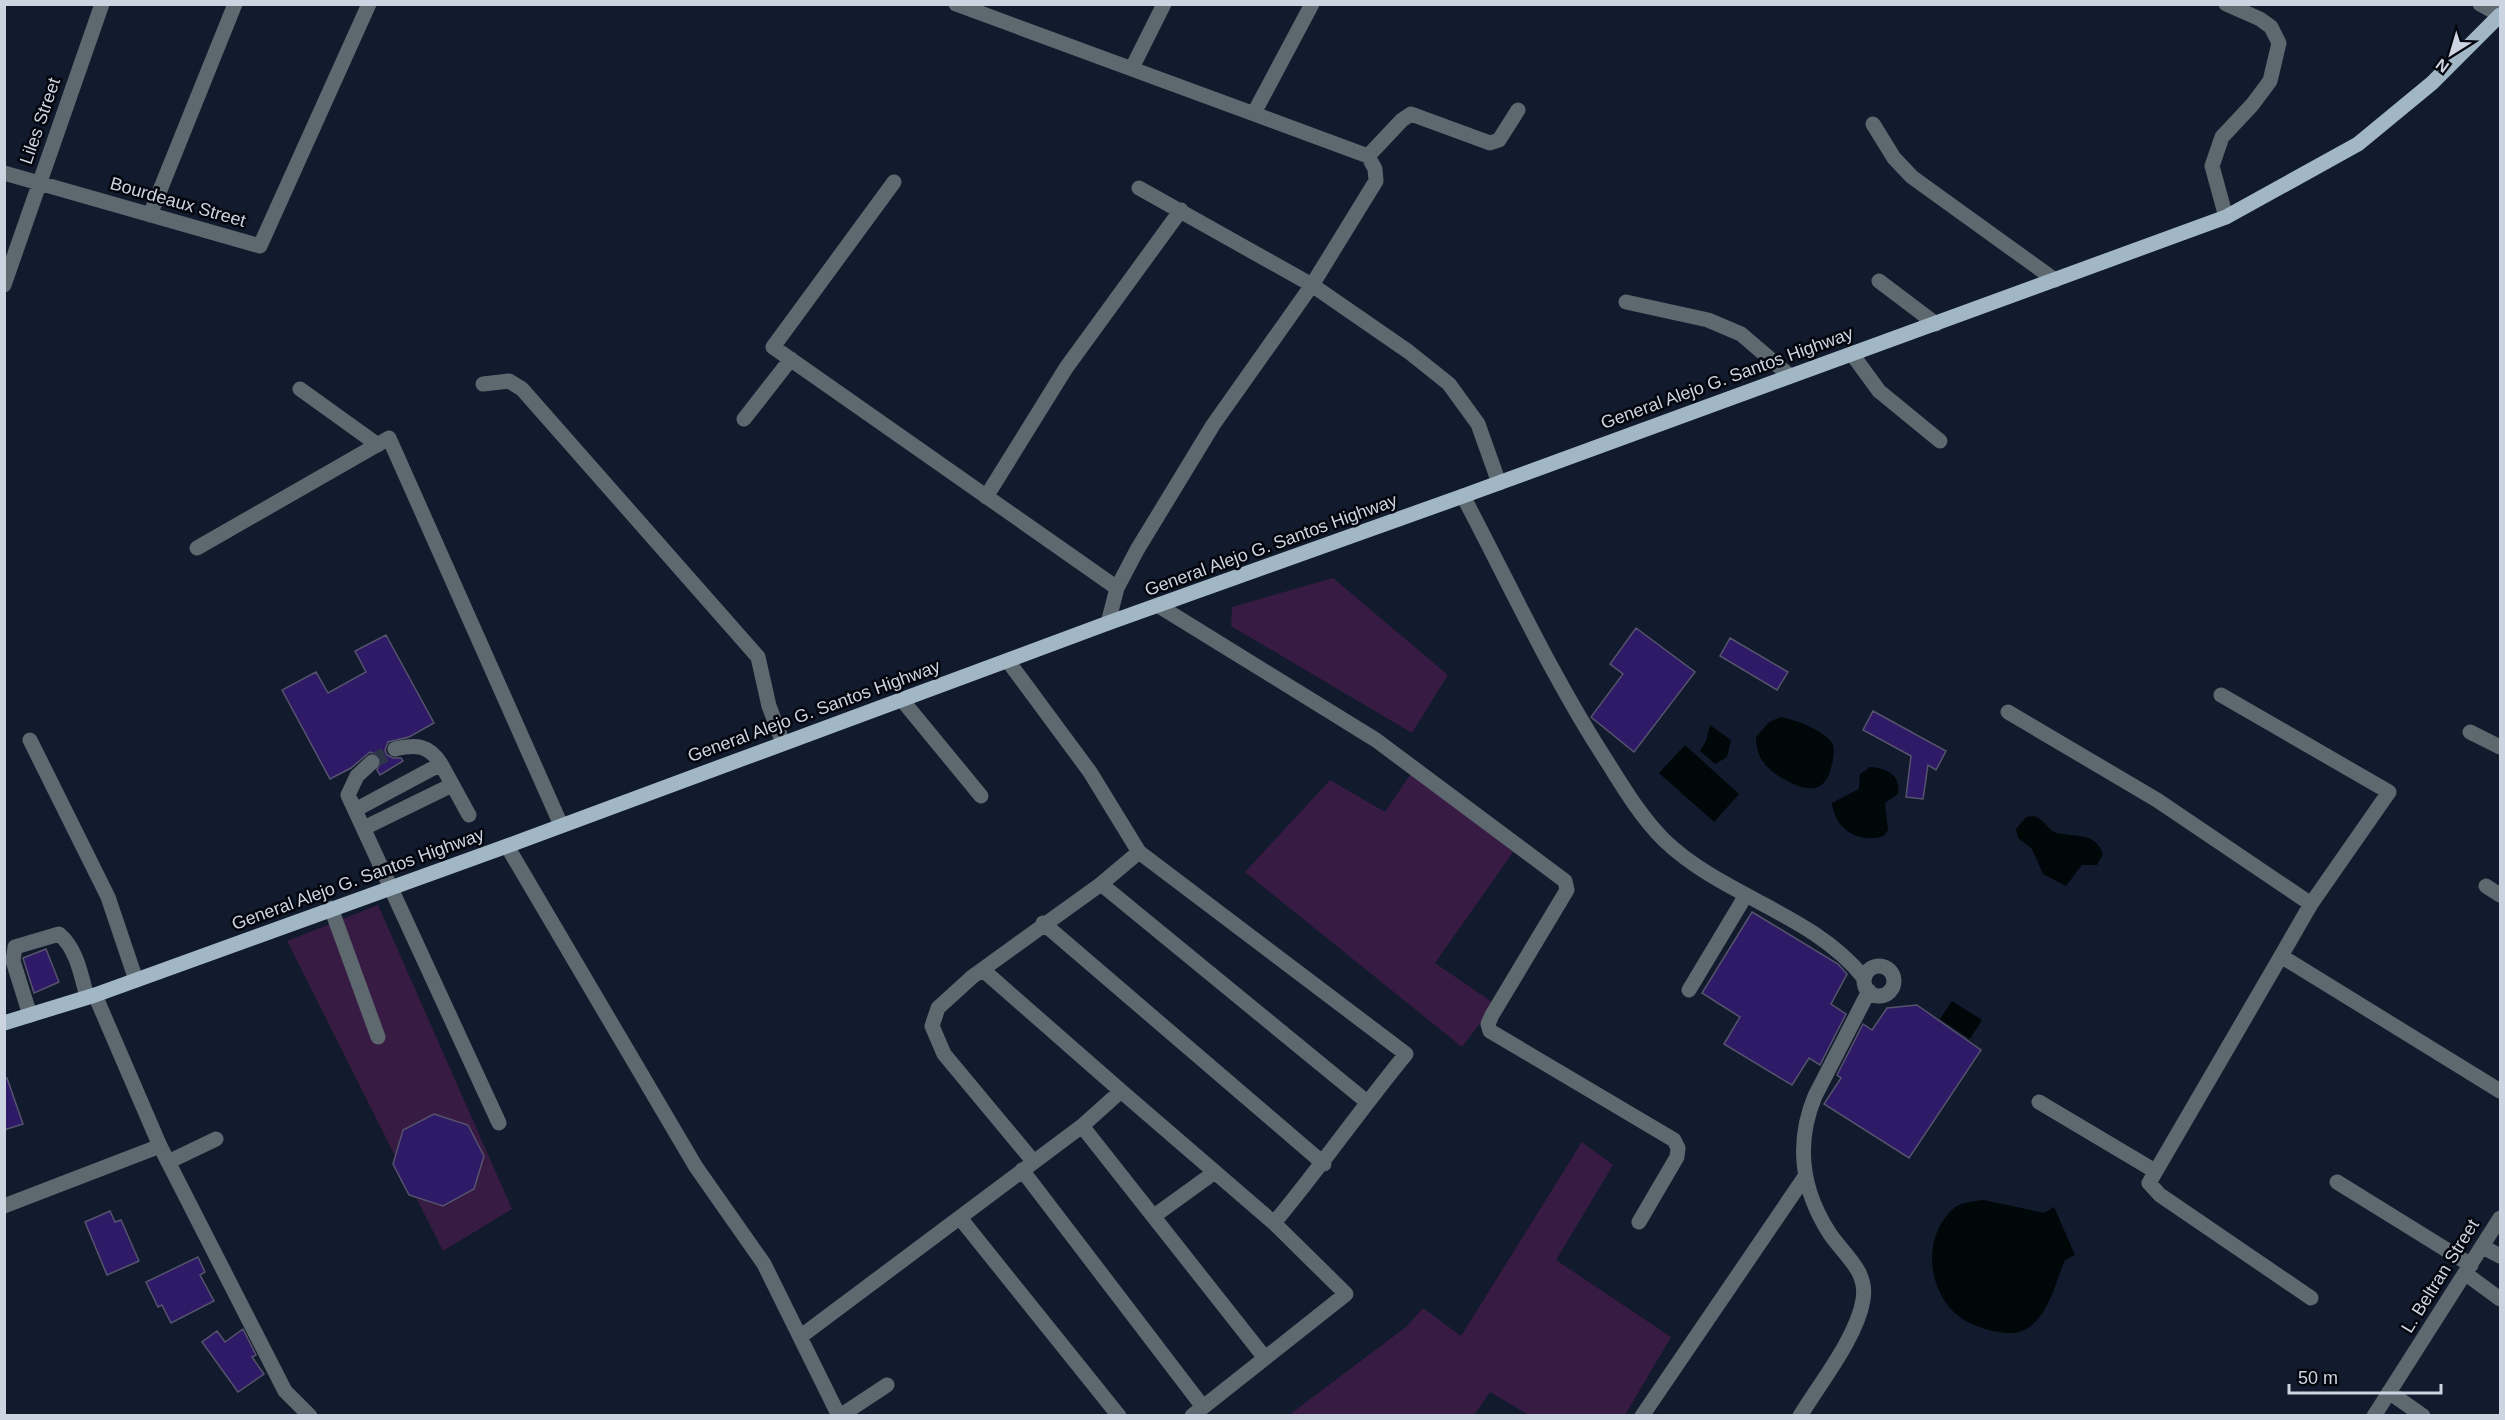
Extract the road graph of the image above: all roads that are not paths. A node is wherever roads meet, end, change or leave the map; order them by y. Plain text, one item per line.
1 (102, 4) edge
2 (235, 4) edge
3 (369, 4) edge
4 (956, 4) edge
5 (1164, 4) edge
6 (1312, 4) edge
7 (2226, 4) edge
8 (2480, 4) edge
9 (2500, 15) edge
10 (1132, 68) junction
11 (1518, 110) dead end
12 (1254, 113) junction
13 (1873, 124) dead end
14 (1368, 156) junction
15 (4, 173) edge
16 (894, 182) dead end
17 (40, 183) junction
18 (1139, 188) dead end
19 (1181, 210) junction
20 (150, 215) junction
21 (2226, 217) junction
22 (2055, 280) junction
23 (1879, 281) dead end
24 (4, 285) edge
25 (1312, 285) junction
26 (1626, 302) dead end
27 (1936, 324) junction
28 (1852, 354) junction
29 (791, 359) junction
30 (1790, 376) junction
31 (483, 384) dead end
32 (300, 389) dead end
33 (744, 419) dead end
34 (1940, 441) dead end
35 (378, 445) junction
36 (1499, 483) junction
37 (1463, 496) junction
38 (987, 497) junction
39 (197, 548) dead end
40 (1117, 588) junction
41 (1159, 606) junction
42 (1108, 623) junction
43 (1008, 661) junction
44 (2221, 695) dead end
45 (902, 700) junction
46 (2008, 712) dead end
47 (2470, 732) dead end
48 (30, 740) dead end
49 (783, 743) junction
50 (2500, 747) edge
51 (395, 749) tunnel mouth
52 (372, 762) tunnel mouth
53 (441, 764) junction
54 (452, 785) junction
55 (981, 796) dead end
56 (355, 810) junction
57 (469, 815) dead end
58 (561, 825) junction
59 (364, 828) junction
60 (507, 846) junction
61 (1139, 852) junction
62 (1101, 884) junction
63 (2486, 886) dead end
64 (391, 887) junction
65 (2500, 895) edge
66 (1746, 896) junction
67 (2311, 904) junction
68 (330, 908) junction
69 (1043, 923) junction
70 (2281, 956) junction
71 (983, 970) junction
72 (136, 980) junction
73 (1689, 990) dead end
74 (91, 996) junction
75 (30, 1015) junction
76 (4, 1023) edge
77 (378, 1036) dead end
78 (1121, 1091) junction
79 (2500, 1091) edge
80 (1367, 1102) junction
81 (2038, 1102) dead end
82 (499, 1123) dead end
83 (1082, 1126) junction
84 (216, 1139) dead end
85 (160, 1146) junction
86 (168, 1162) junction
87 (1324, 1164) junction
88 (1028, 1166) junction
89 (2155, 1171) junction
90 (1215, 1172) junction
91 (1804, 1178) junction
92 (2337, 1182) dead end
93 (4, 1206) edge
94 (1154, 1216) junction
95 (960, 1218) junction
96 (2500, 1218) edge
97 (1639, 1222) dead end
98 (1275, 1223) junction
99 (2482, 1246) junction
100 (2500, 1256) edge
101 (2468, 1270) junction
102 (2311, 1298) dead end
103 (2500, 1299) edge
104 (800, 1337) junction
105 (1265, 1358) junction
106 (887, 1385) dead end
107 (2389, 1392) junction
108 (1198, 1411) edge
109 (310, 1416) edge
110 (839, 1416) edge
111 (1119, 1416) edge
112 (1642, 1416) edge
113 (1800, 1416) edge
114 (2374, 1416) edge
115 (2423, 1416) edge

1 - 17 street, Liles Street
2 - 20 street
3 - 20 street, Bourdeaux Street
4 - 10 street
5 - 10 street
6 - 12 street
7 - 21 street
8 - 9 street
9 - 21 main road, General Alejo G. Santos Highway
10 - 12 street
11 - 14 street
12 - 14 street
13 - 22 street
14 - 25 street
15 - 17 street, Bourdeaux Street
16 - 29 street
17 - 20 street, Bourdeaux Street
17 - 24 street, Liles Street
18 - 19 street
19 - 25 street
19 - 38 street
21 - 22 main road, General Alejo G. Santos Highway
22 - 27 main road, General Alejo G. Santos Highway
23 - 27 street
25 - 36 street
25 - 40 street
26 - 30 street
27 - 28 main road, General Alejo G. Santos Highway
28 - 30 main road, General Alejo G. Santos Highway
28 - 34 street
29 - 33 street
29 - 38 street
30 - 36 main road, General Alejo G. Santos Highway
31 - 49 street
32 - 35 street
35 - 39 street
35 - 58 street
36 - 37 main road, General Alejo G. Santos Highway
37 - 41 main road, General Alejo G. Santos Highway
37 - 66 street
38 - 40 street
40 - 42 street
41 - 42 main road, General Alejo G. Santos Highway
41 - 97 street
42 - 43 main road, General Alejo G. Santos Highway
43 - 45 main road, General Alejo G. Santos Highway
43 - 61 street
44 - 67 street
45 - 49 main road, General Alejo G. Santos Highway
45 - 55 street
46 - 67 street
47 - 50 street
48 - 72 street
49 - 58 main road, General Alejo G. Santos Highway
51 - 53 street
52 - 56 street
53 - 54 street
53 - 56 street
54 - 57 street
54 - 59 street
56 - 59 street
58 - 60 main road, General Alejo G. Santos Highway
59 - 64 street
60 - 64 main road, General Alejo G. Santos Highway
60 - 104 street
61 - 62 street
61 - 80 street
62 - 69 street
62 - 80 street
63 - 65 street
64 - 68 main road, General Alejo G. Santos Highway
64 - 82 street
66 - 73 street
66 - 91 street
67 - 70 street
68 - 72 main road, General Alejo G. Santos Highway
68 - 77 street
69 - 71 street
69 - 87 street
70 - 79 street
70 - 89 street
71 - 78 street
71 - 88 street
72 - 74 main road, General Alejo G. Santos Highway
74 - 75 main road, General Alejo G. Santos Highway
74 - 75 street
74 - 85 street
75 - 76 main road, General Alejo G. Santos Highway
78 - 83 street
78 - 90 street
80 - 87 street
81 - 89 street
83 - 88 street
83 - 94 street
84 - 86 street
85 - 86 street
85 - 93 street
86 - 109 street
87 - 98 street
88 - 95 street
88 - 108 street
89 - 102 street
90 - 94 street
90 - 98 street
91 - 112 street
91 - 113 street
92 - 101 street
94 - 105 street
95 - 104 street
95 - 111 street
96 - 99 street, L. Beltran Street
98 - 105 street
99 - 100 street
99 - 101 street, L. Beltran Street
101 - 103 street
101 - 107 street, L. Beltran Street
104 - 110 street
105 - 108 street
106 - 110 street
107 - 114 street, L. Beltran Street
107 - 115 street

